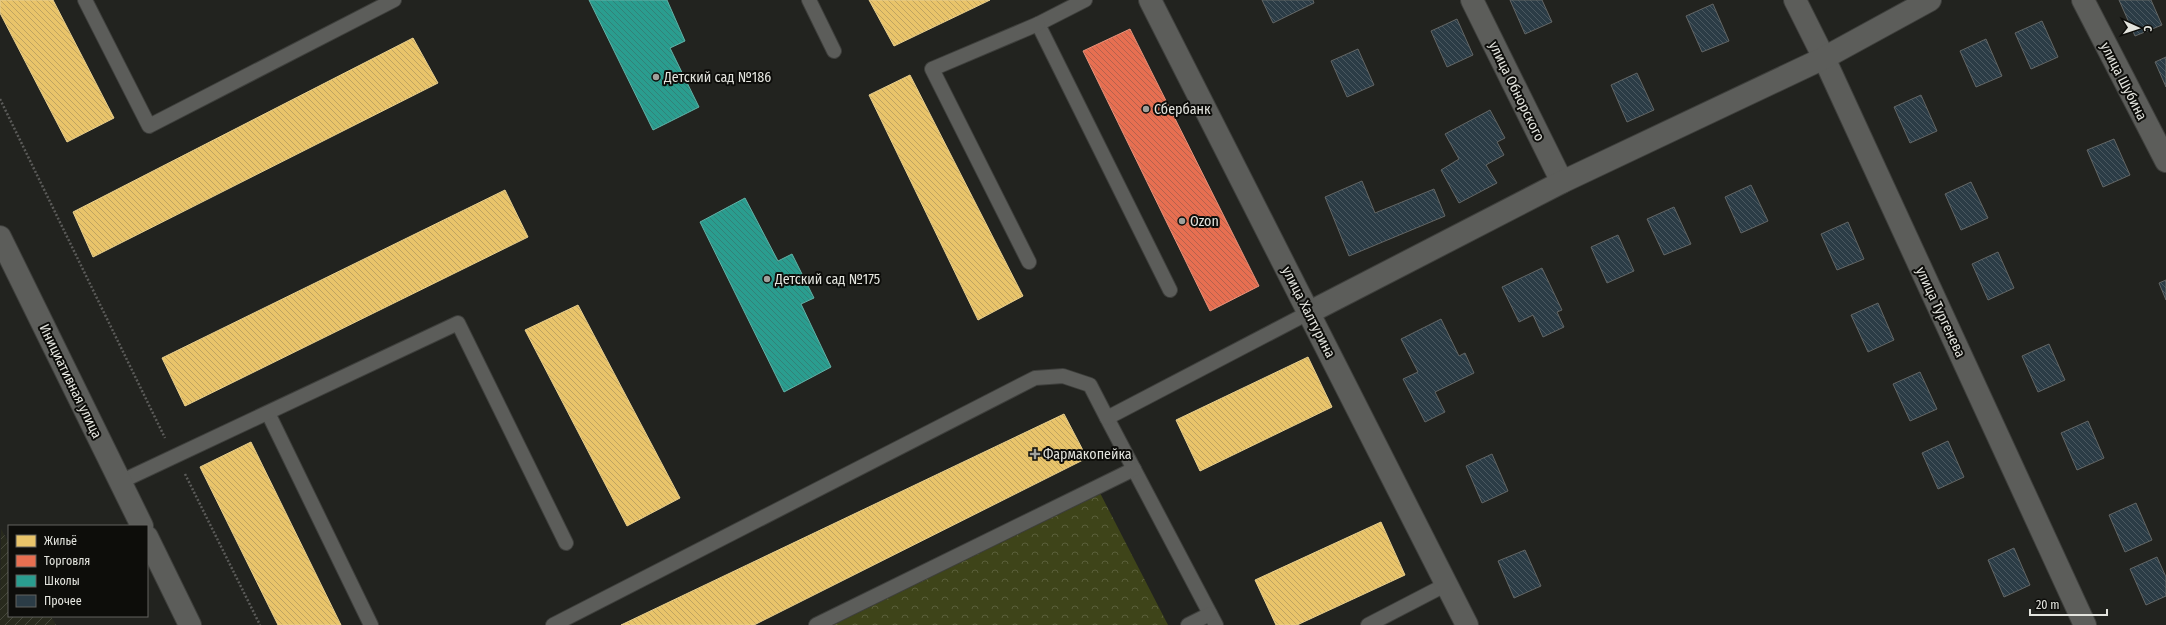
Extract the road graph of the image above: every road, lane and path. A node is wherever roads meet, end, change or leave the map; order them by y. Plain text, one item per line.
1 (85, 0) edge
2 (394, 0) edge
3 (809, 0) edge
4 (1085, 0) edge
5 (1150, 0) edge
6 (1472, 0) edge
7 (1794, 0) edge
8 (1930, 0) edge
9 (2083, 0) edge
10 (1038, 24) junction
11 (834, 51) dead end
12 (1824, 58) junction
13 (0, 99) edge
14 (2166, 161) edge
15 (1562, 182) junction
16 (0, 237) edge
17 (1029, 262) dead end
18 (1170, 290) dead end
19 (1310, 312) junction
20 (268, 413) junction
21 (1107, 418) junction
22 (174, 457) junction
23 (1134, 469) junction
24 (120, 482) junction
25 (142, 525) edge
26 (148, 539) edge
27 (566, 543) dead end
28 (1447, 584) junction
29 (1213, 620) edge
30 (190, 625) edge
31 (260, 625) edge
32 (371, 625) edge
33 (553, 625) edge
34 (816, 625) edge
35 (1188, 625) edge
36 (1368, 625) edge
37 (1467, 625) edge
38 (2085, 625) edge

1 - 2 lane
3 - 11 lane
4 - 10 lane
5 - 19 street, улица Халтурина
6 - 15 street, улица Обнорского
7 - 12 street, улица Тургенева
8 - 12 street
9 - 14 street, улица Шубина
10 - 17 lane
10 - 18 lane
12 - 15 street
12 - 38 street, улица Тургенева
13 - 22 path
15 - 19 street
16 - 24 street, Инициативная улица
19 - 21 lane
19 - 28 street, улица Халтурина
20 - 22 lane
20 - 27 lane
20 - 32 lane
21 - 23 lane
21 - 33 lane
22 - 24 lane
22 - 31 path
23 - 29 lane
23 - 34 lane
24 - 25 street, Инициативная улица
26 - 30 street
28 - 36 lane
28 - 37 street, улица Халтурина
29 - 35 lane

